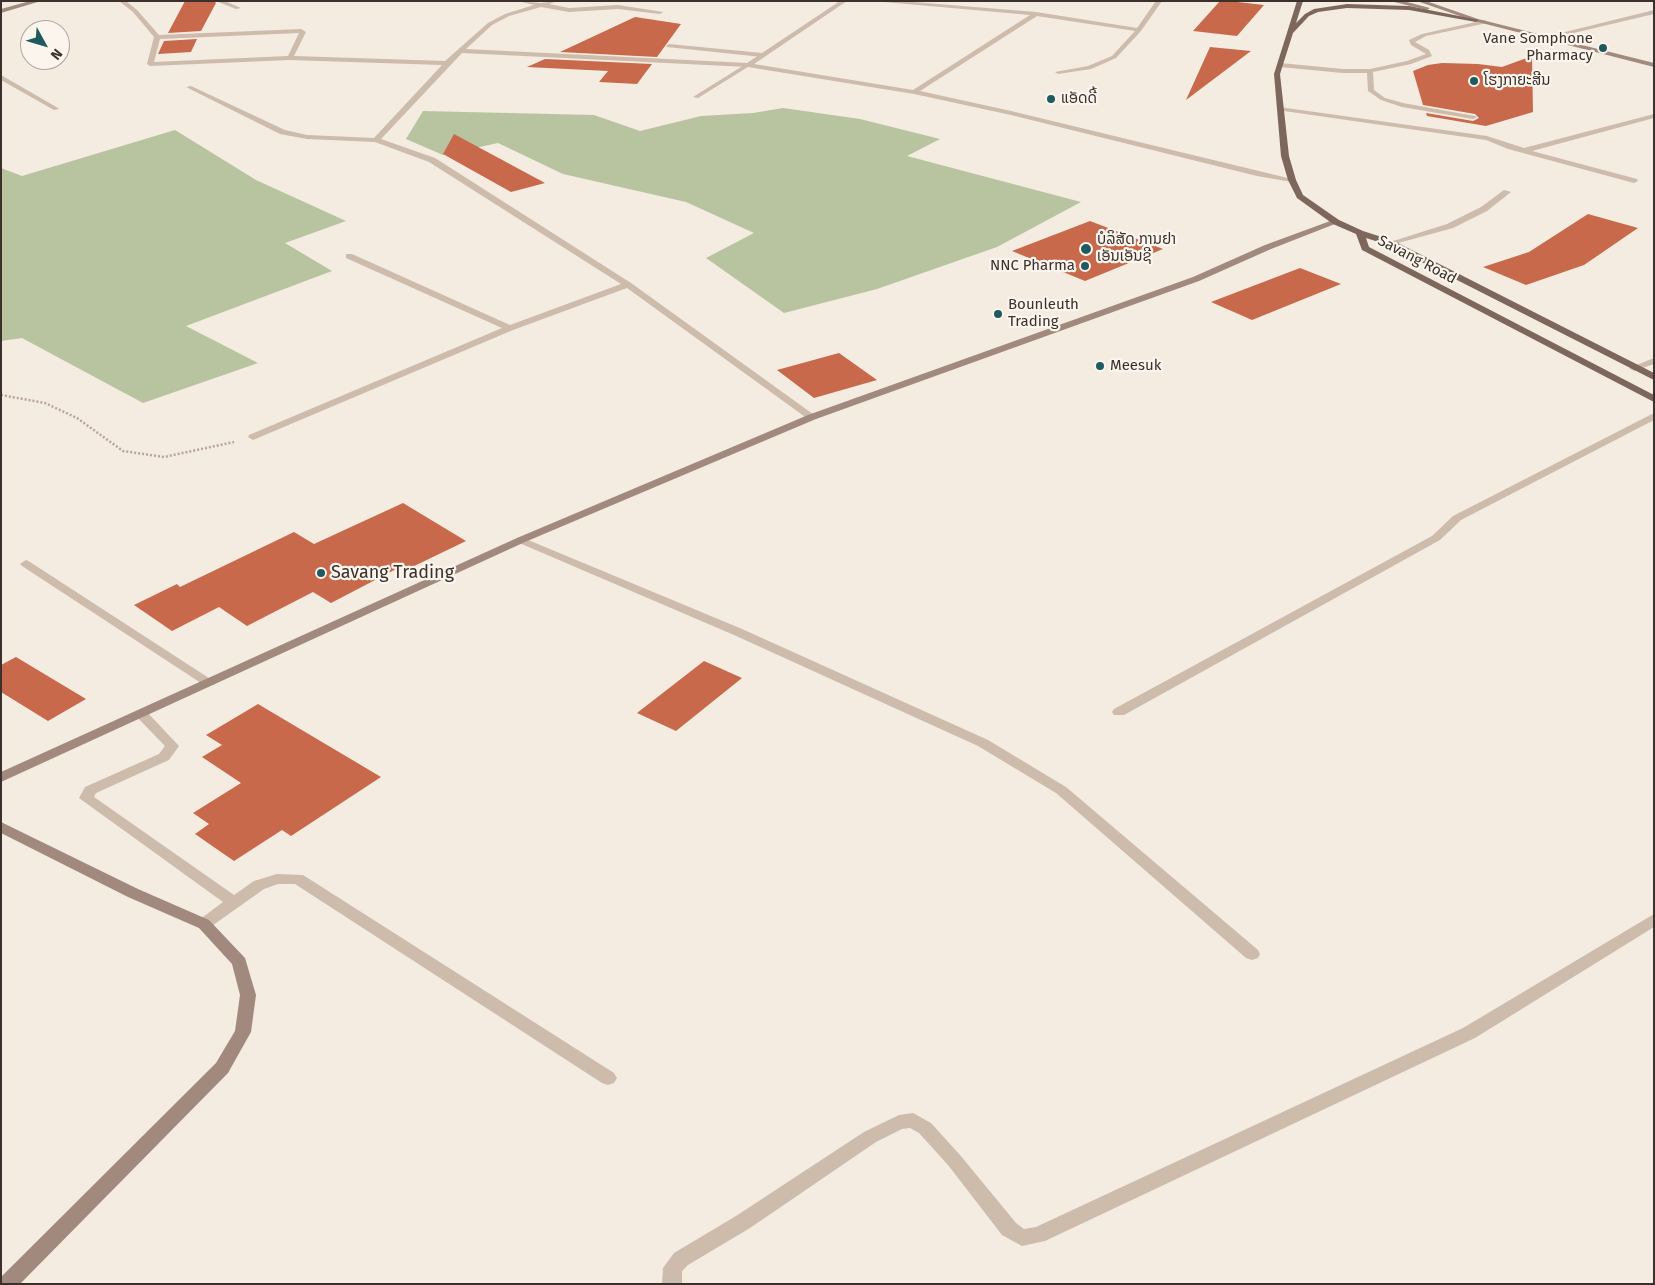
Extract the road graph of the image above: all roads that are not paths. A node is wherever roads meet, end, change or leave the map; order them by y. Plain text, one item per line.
1 (38, 1) edge
2 (122, 1) edge
3 (219, 1) edge
4 (521, 1) edge
5 (554, 1) edge
6 (844, 1) edge
7 (876, 1) edge
8 (1159, 1) edge
9 (1300, 1) edge
10 (1393, 1) edge
11 (1420, 1) edge
12 (543, 5) junction
13 (238, 8) dead end
14 (1, 11) edge
15 (660, 12) dead end
16 (1654, 12) edge
17 (1452, 13) junction
18 (1036, 14) junction
19 (1476, 20) junction
20 (1485, 22) junction
21 (1139, 30) junction
22 (1290, 33) junction
23 (157, 37) junction
24 (1544, 38) junction
25 (669, 46) dead end
26 (461, 51) junction
27 (762, 55) junction
28 (290, 58) junction
29 (446, 64) junction
30 (748, 64) junction
31 (1280, 65) junction
32 (1654, 65) edge
33 (1370, 71) junction
34 (1058, 72) dead end
35 (1, 78) edge
36 (189, 87) dead end
37 (914, 92) junction
38 (696, 97) dead end
39 (56, 109) dead end
40 (1279, 110) junction
41 (1654, 116) edge
42 (1473, 117) dead end
43 (376, 140) junction
44 (1524, 150) junction
45 (1292, 180) junction
46 (1634, 181) dead end
47 (1506, 192) dead end
48 (1336, 222) junction
49 (1360, 234) junction
50 (1391, 243) junction
51 (349, 256) dead end
52 (628, 285) junction
53 (510, 328) junction
54 (1654, 361) edge
55 (1634, 368) junction
56 (1654, 378) edge
57 (1654, 399) edge
58 (1654, 416) edge
59 (812, 417) junction
60 (253, 437) road end
61 (521, 540) junction
62 (26, 564) dead end
63 (210, 682) junction
64 (1119, 712) dead end
65 (141, 714) junction
66 (1, 778) edge
67 (1, 827) edge
68 (235, 902) junction
69 (1654, 920) edge
70 (204, 924) junction
71 (1252, 954) dead end
72 (608, 1078) dead end
73 (7, 1284) edge
74 (672, 1284) edge

1 - 14 street
2 - 23 street
3 - 13 street
4 - 12 street
5 - 12 street
6 - 27 street
7 - 18 street
8 - 21 street
9 - 22 main road
10 - 17 street
11 - 17 street
12 - 15 street
12 - 26 street
16 - 24 street
17 - 19 street
18 - 21 street
18 - 37 street
19 - 20 street
19 - 22 main road
20 - 24 street
20 - 33 street
21 - 34 street
22 - 31 main road
23 - 28 street
23 - 28 street
24 - 32 street
25 - 27 street
26 - 29 street
26 - 30 street
27 - 30 street
28 - 29 street
29 - 43 street
30 - 37 street
30 - 38 street
31 - 33 street
31 - 40 main road
33 - 42 street
35 - 39 street
36 - 43 street
37 - 45 street
40 - 44 street
40 - 45 main road
41 - 44 street
43 - 52 street
44 - 46 street
45 - 48 main road
47 - 50 street
48 - 49 main road
48 - 59 street
49 - 50 main road, Savang Road
49 - 57 main road, Savang Road
50 - 55 main road, Savang Road
51 - 53 street
52 - 53 street
52 - 59 street
53 - 60 street
54 - 55 street
55 - 56 main road, Savang Road
58 - 64 street
59 - 61 street
61 - 63 street
61 - 71 street
62 - 63 street
63 - 65 street
65 - 66 street
65 - 68 street
67 - 70 street
68 - 70 street
68 - 72 street
69 - 74 street
70 - 73 street

